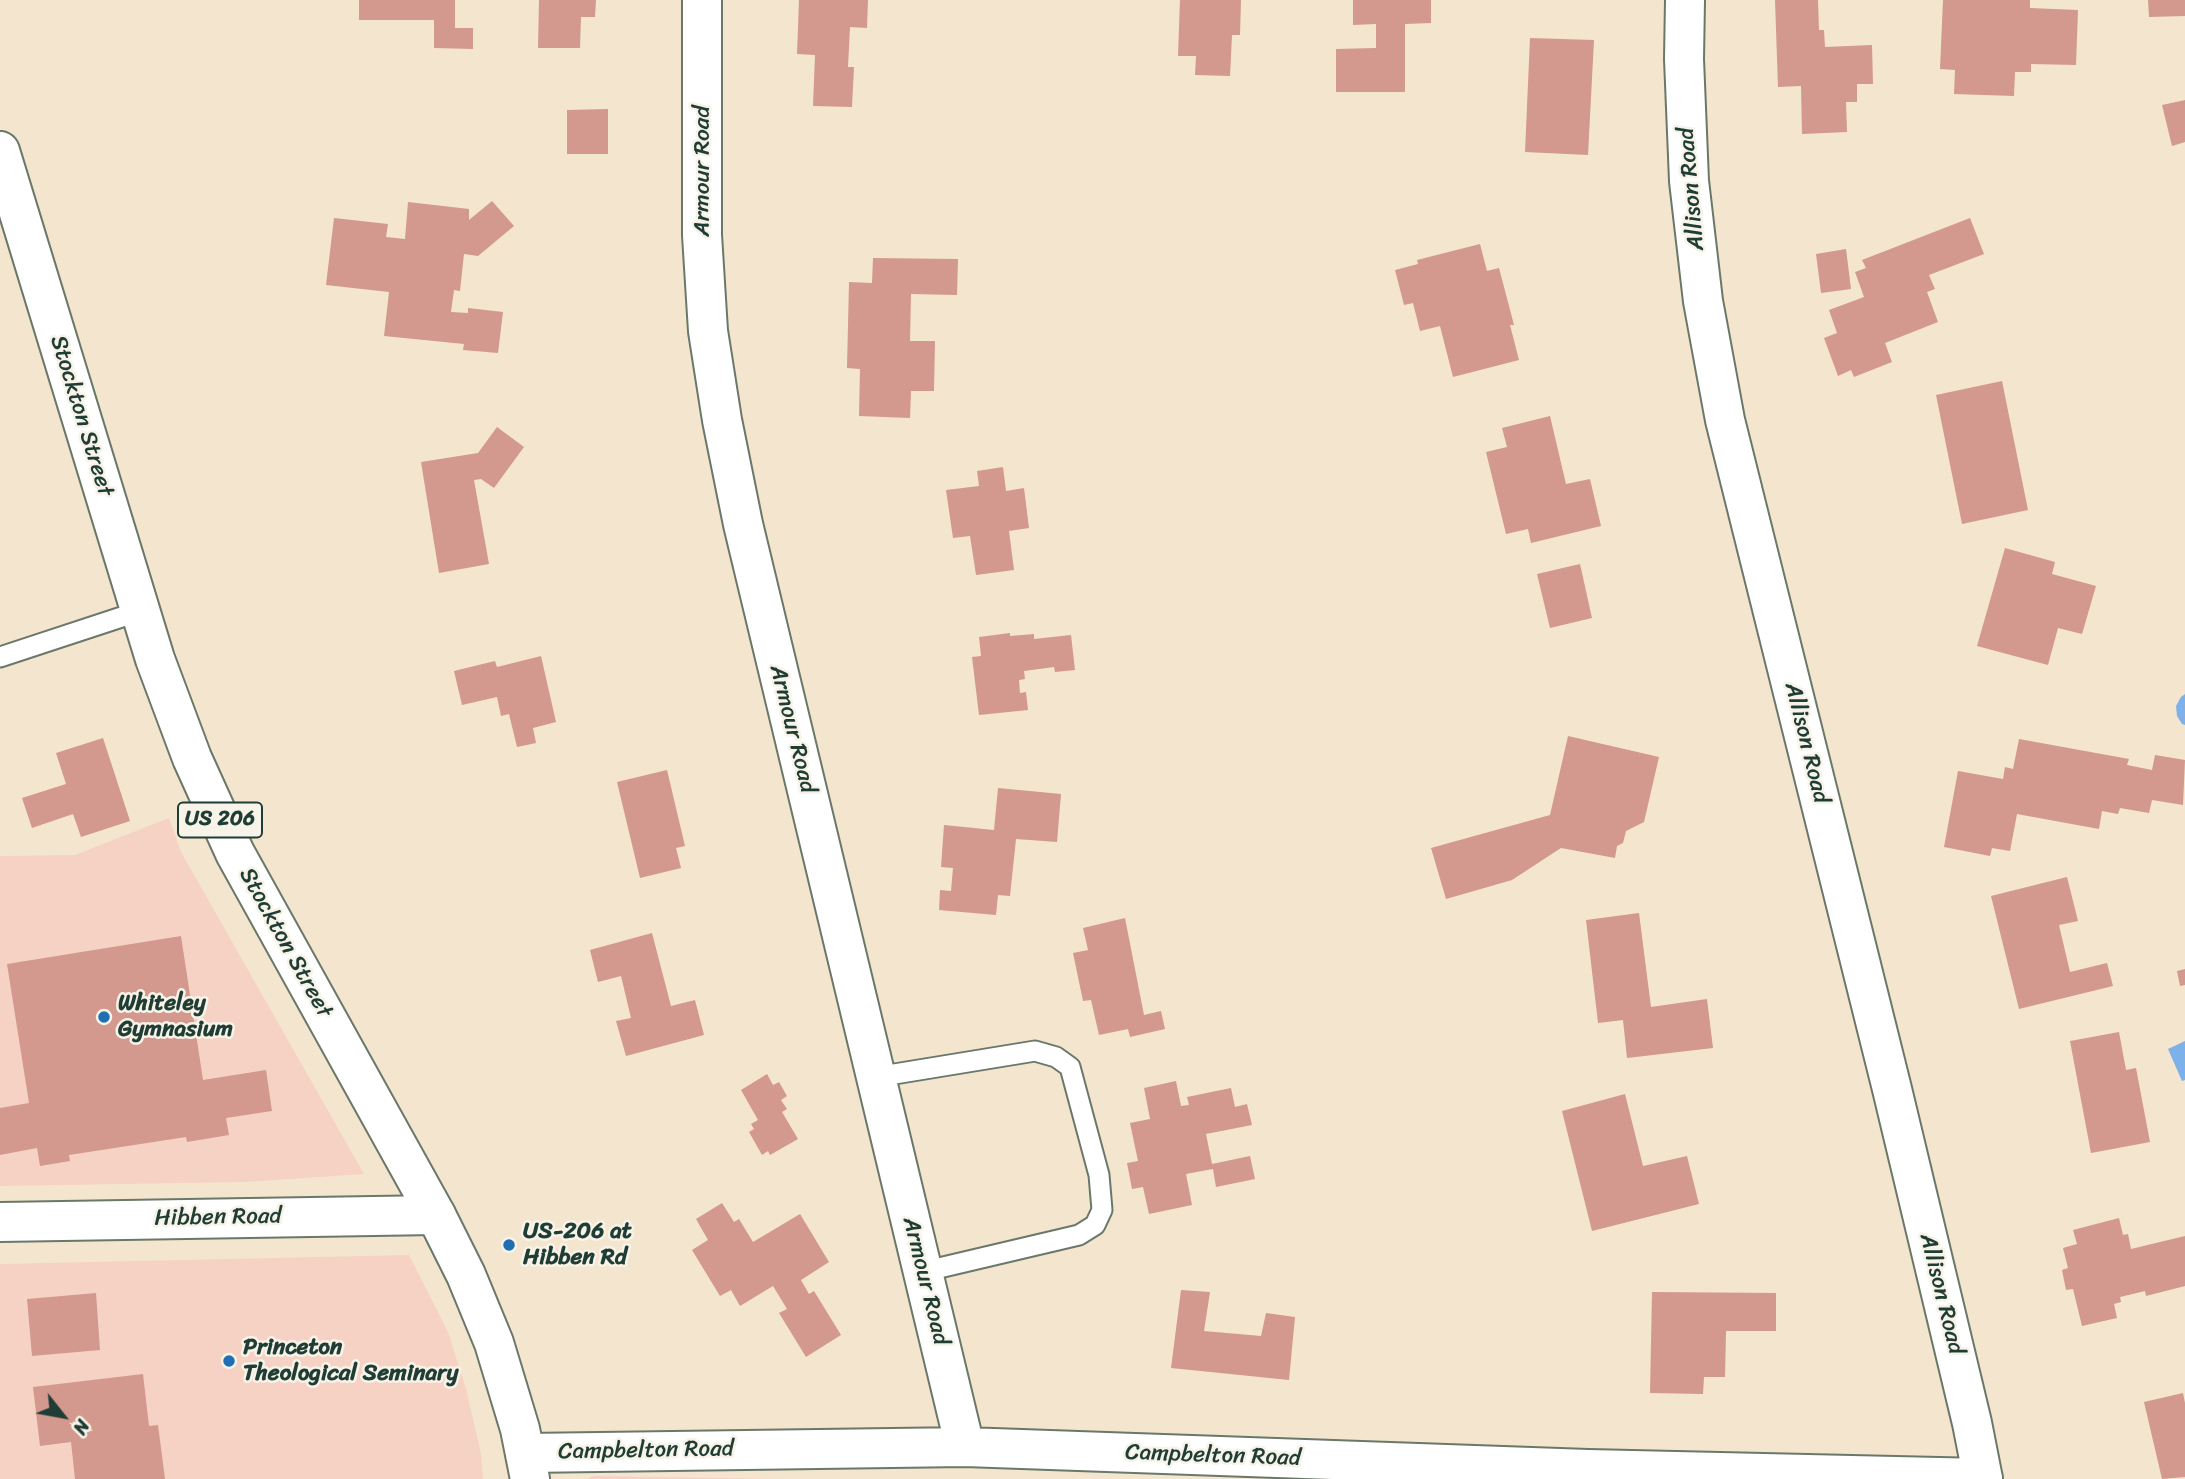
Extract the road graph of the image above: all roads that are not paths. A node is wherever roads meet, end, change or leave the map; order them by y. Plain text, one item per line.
1 (702, 0) edge
2 (1685, 0) edge
3 (0, 151) edge
4 (140, 611) junction
5 (0, 657) edge
6 (876, 1077) junction
7 (436, 1215) junction
8 (0, 1222) edge
9 (922, 1272) junction
10 (965, 1447) junction
11 (528, 1466) edge
12 (1588, 1474) edge
13 (1983, 1478) edge

1 - 6 main road, Armour Road
2 - 13 main road, Allison Road
3 - 4 main road, Stockton Street / US 206
4 - 5 lane
4 - 7 main road, Stockton Street / US 206
6 - 9 main road, Armour Road
6 - 9 lane
7 - 8 main road, Hibben Road
7 - 11 main road, Stockton Street / US 206
9 - 10 main road, Armour Road
10 - 11 main road, Campbelton Road
10 - 12 main road, Campbelton Road
12 - 13 main road, Campbelton Road

